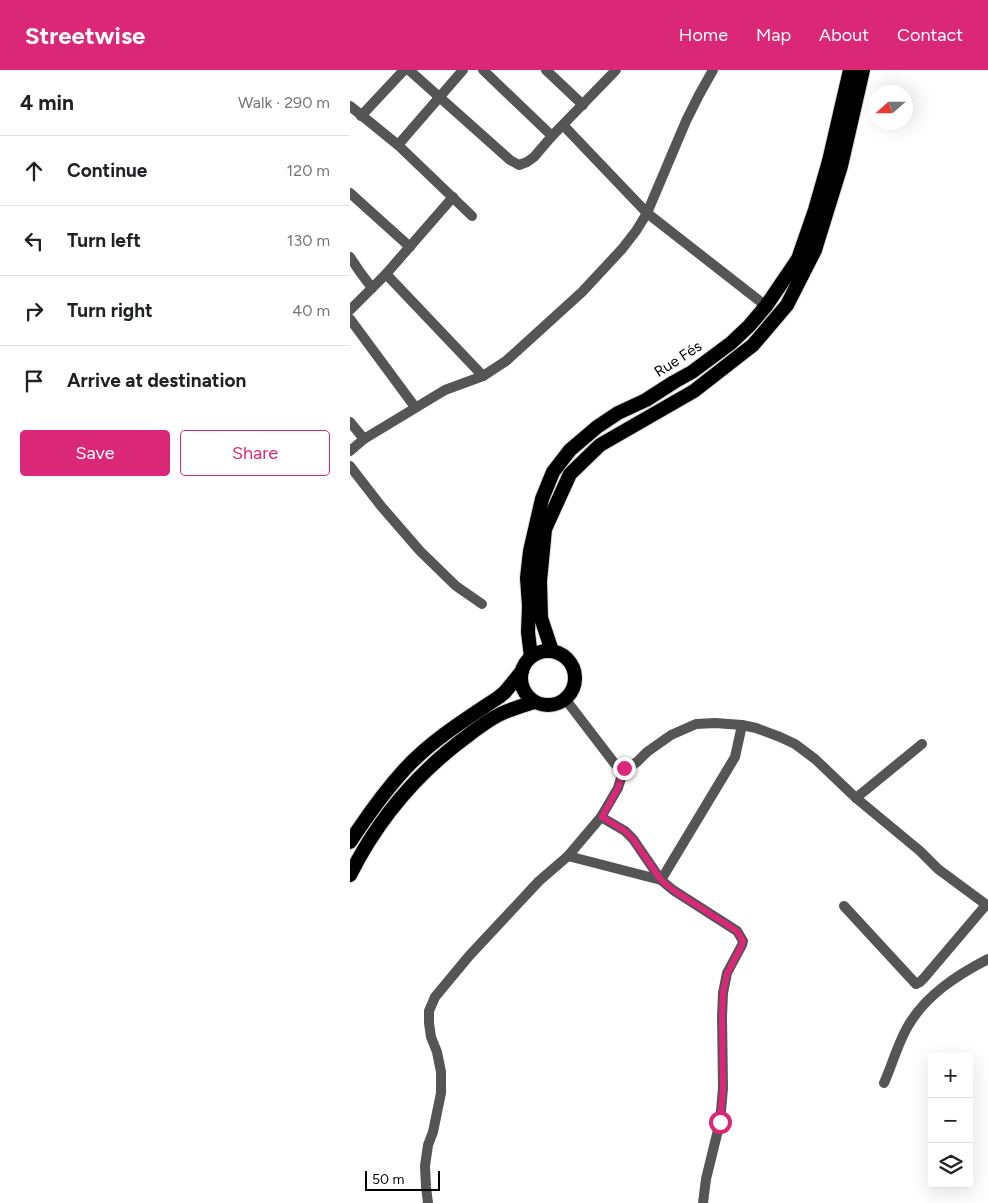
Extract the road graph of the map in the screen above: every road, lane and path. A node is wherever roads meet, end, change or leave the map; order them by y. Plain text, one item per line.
1 (404, 70) edge
2 (409, 70) edge
3 (463, 70) edge
4 (483, 70) edge
5 (546, 70) edge
6 (616, 70) edge
7 (713, 70) edge
8 (850, 70) edge
9 (863, 70) edge
10 (440, 96) junction
11 (583, 105) junction
12 (350, 106) edge
13 (361, 116) junction
14 (563, 125) junction
15 (552, 136) junction
16 (398, 145) junction
17 (350, 193) edge
18 (453, 198) junction
19 (647, 212) junction
20 (472, 216) dead end
21 (410, 247) junction
22 (350, 257) edge
23 (386, 274) junction
24 (372, 288) junction
25 (766, 306) junction
26 (350, 310) edge
27 (350, 320) edge
28 (483, 376) junction
29 (415, 407) junction
30 (350, 422) edge
31 (364, 439) junction
32 (350, 451) edge
33 (350, 466) edge
34 (482, 604) dead end
35 (552, 651) junction
36 (532, 657) junction
37 (522, 671) junction
38 (566, 700) junction
39 (534, 702) junction
40 (742, 726) junction
41 (922, 744) dead end
42 (620, 766) junction
43 (856, 798) junction
44 (602, 817) junction
45 (350, 842) edge
46 (568, 856) junction
47 (350, 876) edge
48 (661, 880) junction
49 (987, 905) edge
50 (844, 906) dead end
51 (988, 959) edge
52 (884, 1083) dead end
53 (428, 1203) edge
54 (703, 1203) edge

1 - 13 street
2 - 10 street
3 - 10 street
4 - 15 street
5 - 11 street
6 - 11 street
7 - 19 street
8 - 25 highway, Rue Fés
9 - 35 highway
10 - 15 street
10 - 16 street
11 - 14 street
12 - 13 street
13 - 16 street
14 - 15 street
14 - 19 street
16 - 18 street
17 - 21 street
18 - 20 street
18 - 21 street
19 - 25 street
19 - 28 street
21 - 23 street
22 - 24 street
23 - 24 street
23 - 28 street
24 - 26 street
25 - 36 highway, Rue Fés
27 - 29 street
28 - 29 street
29 - 31 street
30 - 31 street
31 - 32 street
33 - 34 street
35 - 36 highway
35 - 38 highway
36 - 37 highway
37 - 39 highway
37 - 45 highway
38 - 39 highway
38 - 42 street
39 - 47 highway
40 - 42 street
40 - 43 street
40 - 48 street
41 - 43 street
42 - 44 street
43 - 49 street
44 - 46 street
44 - 48 street
46 - 48 street
46 - 53 street
48 - 54 street
49 - 50 street
51 - 52 street

